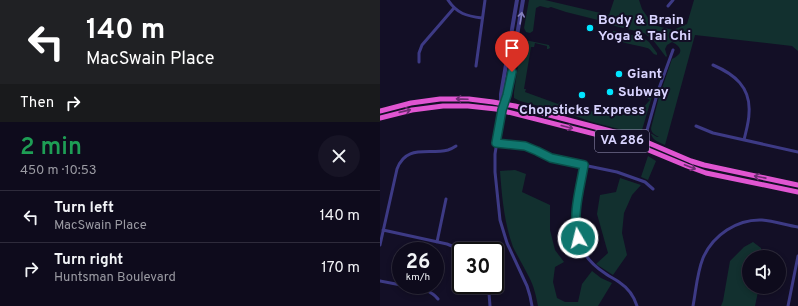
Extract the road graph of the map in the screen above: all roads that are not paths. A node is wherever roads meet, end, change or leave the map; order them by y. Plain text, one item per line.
1 (448, 0) edge
2 (485, 0) edge
3 (517, 0) edge
4 (524, 0) edge
5 (673, 0) edge
6 (668, 6) dead end
7 (454, 8) junction
8 (482, 18) junction
9 (673, 50) dead end
10 (419, 62) dead end
11 (713, 65) dead end
12 (476, 66) dead end
13 (503, 103) junction
14 (502, 110) junction
15 (380, 111) edge
16 (380, 118) edge
17 (696, 126) dead end
18 (644, 140) junction
19 (744, 140) junction
20 (496, 143) junction
21 (456, 146) dead end
22 (798, 152) edge
23 (584, 165) junction
24 (798, 185) edge
25 (653, 190) dead end
26 (798, 192) edge
27 (446, 199) dead end
28 (798, 228) edge
29 (383, 230) junction
30 (437, 242) joint
31 (380, 245) edge
32 (798, 256) edge
33 (380, 281) edge
34 (392, 283) edge
35 (434, 294) edge
36 (489, 294) edge
37 (438, 299) dead end
38 (490, 306) edge
39 (532, 306) edge
40 (637, 306) edge
41 (693, 306) edge
42 (788, 306) edge

1 - 7 street
2 - 8 street
3 - 13 street
13 -> 4 street
5 - 6 street
7 - 8 street
7 - 10 street
8 - 12 street
9 - 18 street
11 - 19 street
13 - 14 street
13 -> 15 highway, VA 286
13 - 18 highway, VA 286
16 -> 14 highway, VA 286
14 - 20 street
14 -> 26 highway, VA 286
17 - 19 street
24 -> 18 highway, VA 286
19 - 22 street
20 - 23 street
20 - 39 street
21 - 29 street
23 - 25 street
23 - 40 street
27 - 30 street
28 - 41 street
29 - 30 street
29 - 31 street
32 - 42 street
33 - 34 street
35 - 37 street
36 - 38 street

